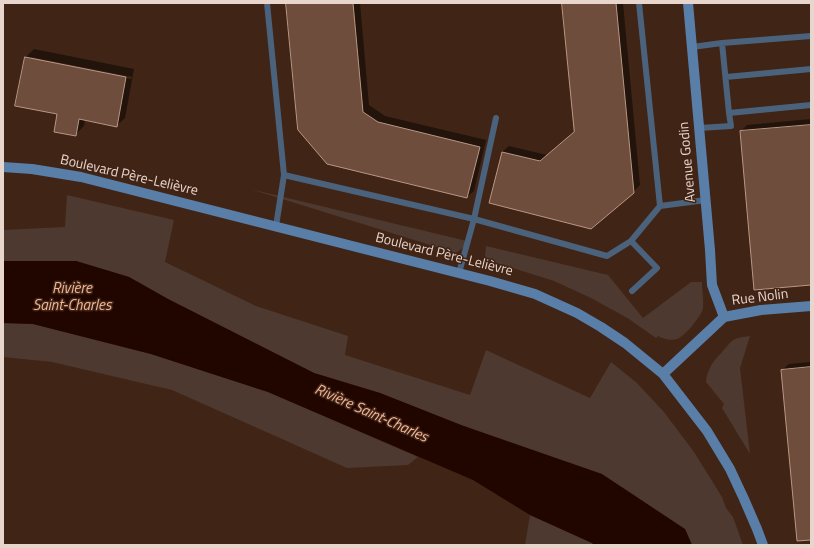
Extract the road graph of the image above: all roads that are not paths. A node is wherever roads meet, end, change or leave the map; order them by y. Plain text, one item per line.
1 (267, 3) edge
2 (639, 3) edge
3 (688, 3) edge
4 (811, 36) edge
5 (722, 43) junction
6 (692, 47) junction
7 (811, 69) edge
8 (726, 78) junction
9 (811, 105) edge
10 (730, 113) junction
11 (496, 118) dead end
12 (698, 128) junction
13 (3, 167) edge
14 (284, 175) junction
15 (706, 200) junction
16 (660, 206) junction
17 (474, 219) junction
18 (276, 226) junction
19 (631, 241) junction
20 (459, 273) junction
21 (632, 291) dead end
22 (811, 306) edge
23 (724, 317) junction
24 (664, 374) junction
25 (763, 545) edge

1 - 14 lane
2 - 16 lane
3 - 6 main road, Avenue Godin
4 - 5 lane
5 - 6 lane
5 - 8 lane
6 - 12 main road, Avenue Godin
7 - 8 lane
8 - 10 lane
9 - 10 lane
10 - 12 lane
11 - 17 lane
12 - 15 main road, Avenue Godin
13 - 18 main road, Boulevard Père-Lelièvre
14 - 17 lane
14 - 18 lane
15 - 16 lane
15 - 23 main road, Avenue Godin
16 - 19 lane
17 - 19 lane
17 - 20 lane
18 - 20 main road, Boulevard Père-Lelièvre
19 - 21 lane
20 - 24 main road, Boulevard Père-Lelièvre
22 - 23 main road, Rue Nolin
23 - 24 main road, Rue Nolin
24 - 25 main road, Boulevard Père-Lelièvre

